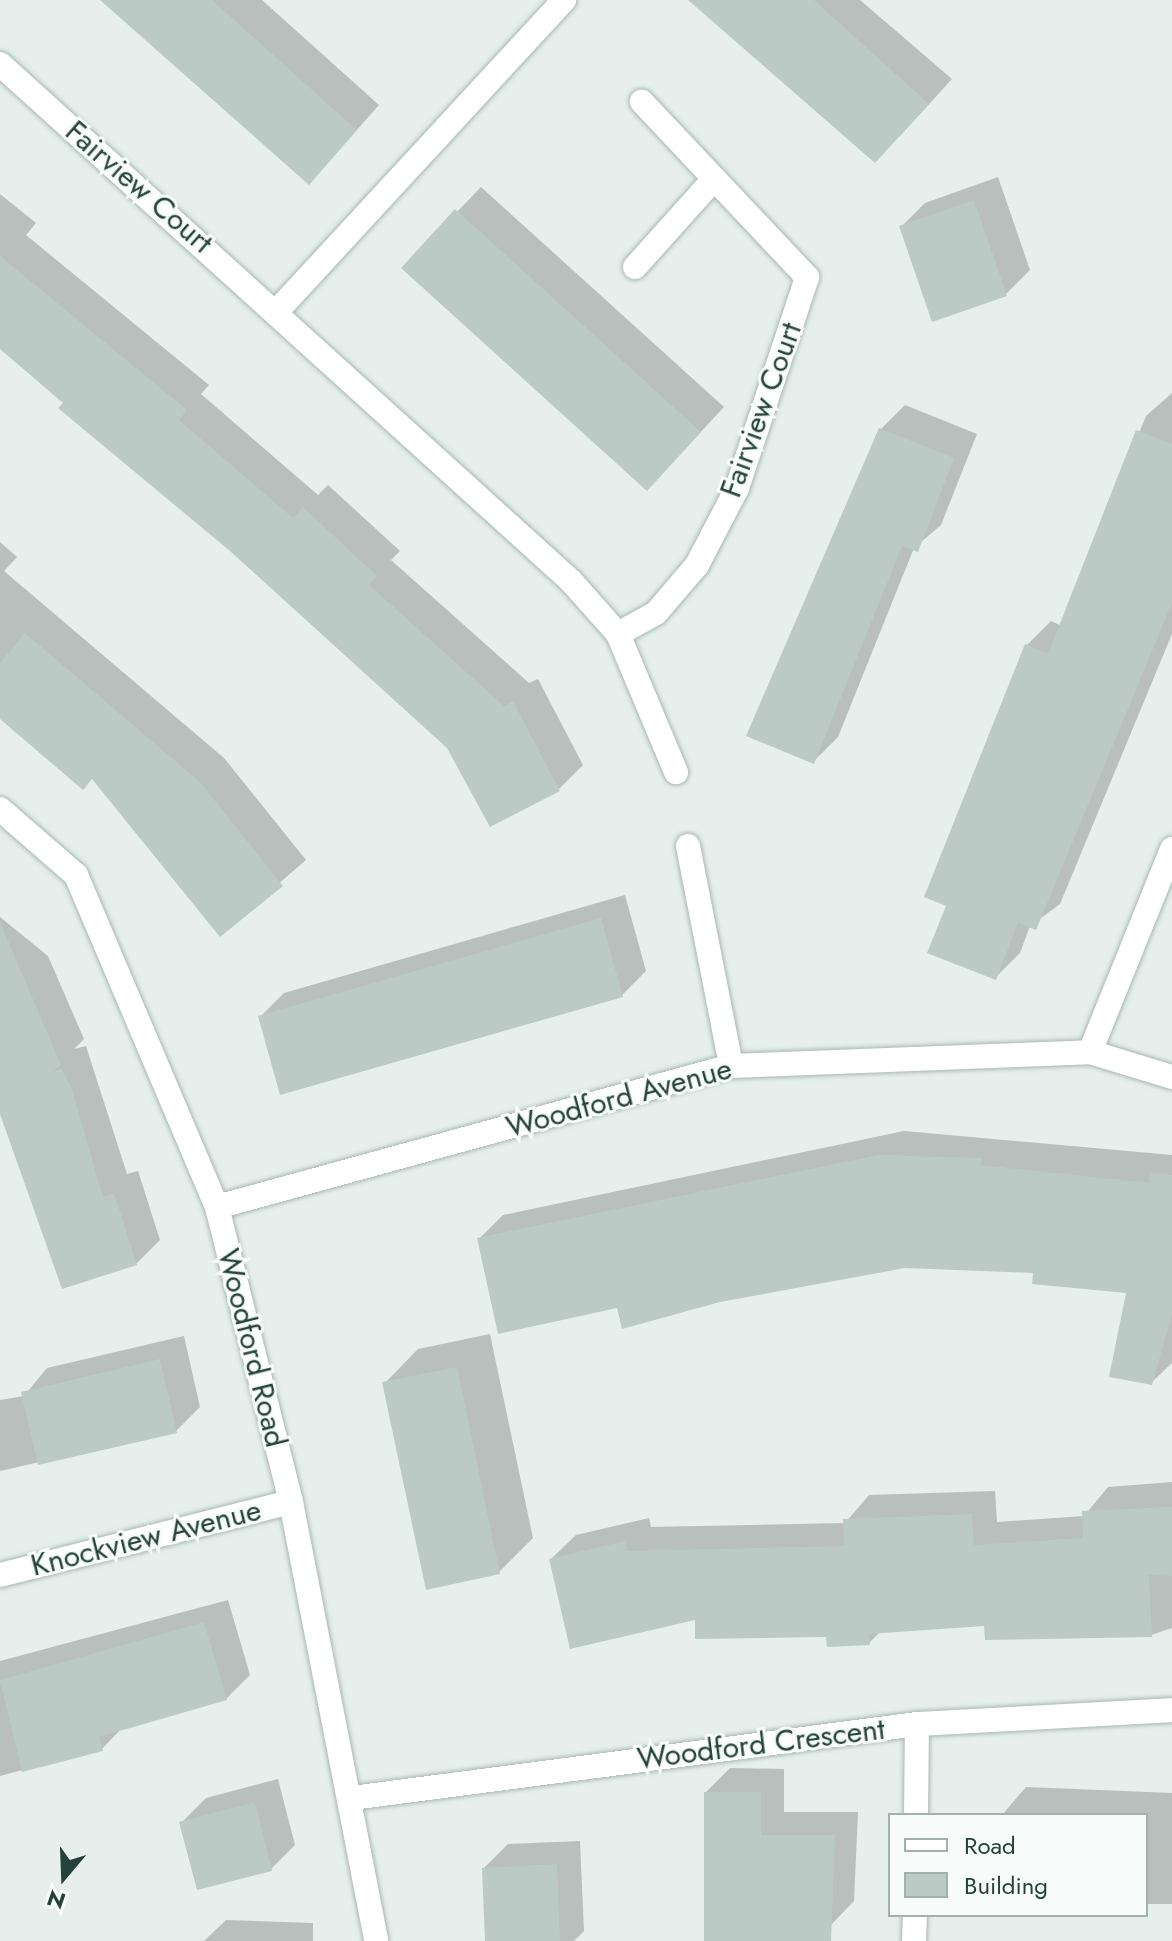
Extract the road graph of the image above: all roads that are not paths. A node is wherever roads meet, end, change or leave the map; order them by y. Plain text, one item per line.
1 (564, 0) edge
2 (0, 64) edge
3 (642, 102) dead end
4 (714, 179) junction
5 (635, 267) dead end
6 (278, 310) junction
7 (618, 634) junction
8 (676, 772) dead end
9 (0, 809) edge
10 (688, 846) dead end
11 (1172, 849) edge
12 (1090, 1052) junction
13 (731, 1066) junction
14 (1172, 1077) edge
15 (217, 1207) junction
16 (291, 1502) junction
17 (0, 1575) edge
18 (1172, 1710) edge
19 (917, 1724) junction
20 (352, 1798) junction
21 (916, 1813) edge
22 (915, 1917) edge
23 (376, 1941) edge
24 (914, 1941) edge

1 - 6 street
2 - 6 street, Fairview Court
3 - 4 street, Fairview Court
4 - 5 street
4 - 7 street, Fairview Court
6 - 7 street, Fairview Court
7 - 8 street, Fairview Court
9 - 15 street, Woodford Road
10 - 13 street
11 - 12 street
12 - 13 street, Woodford Avenue
12 - 14 street, Woodford Avenue
13 - 15 street, Woodford Avenue
15 - 16 street, Woodford Road
16 - 17 street, Knockview Avenue
16 - 20 street, Woodford Road
18 - 19 street, Woodford Crescent
19 - 20 street, Woodford Crescent
19 - 21 street
20 - 23 street, Woodford Road
22 - 24 street

